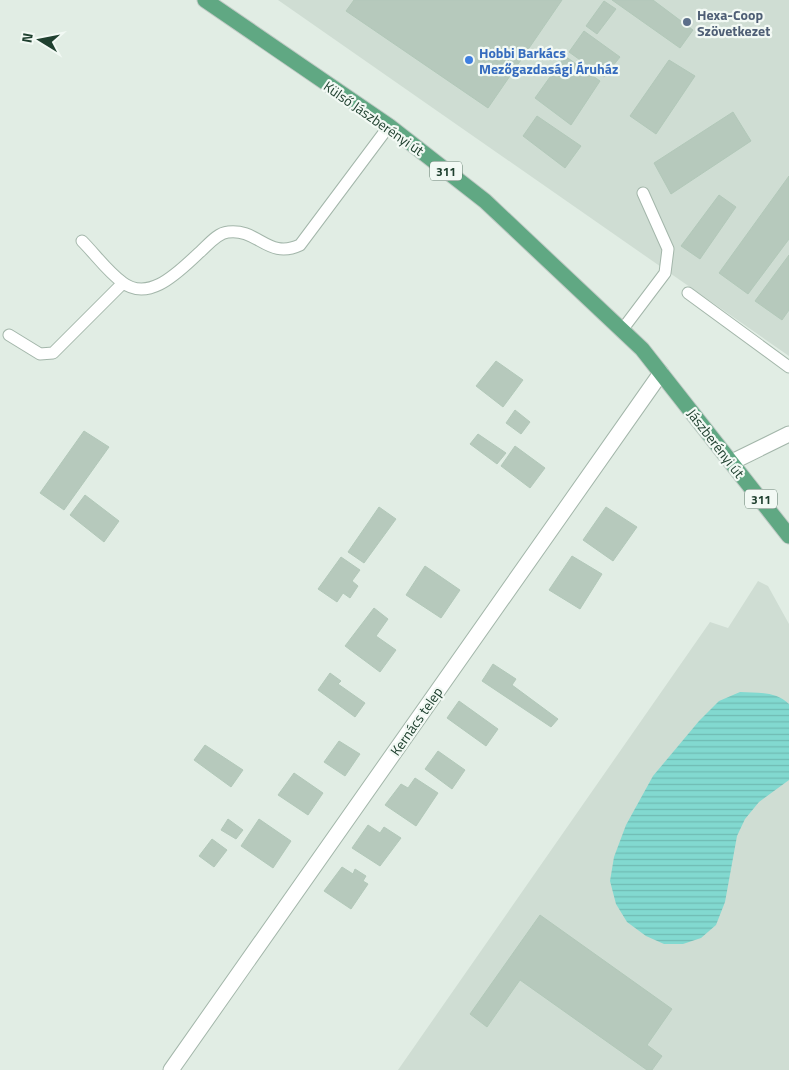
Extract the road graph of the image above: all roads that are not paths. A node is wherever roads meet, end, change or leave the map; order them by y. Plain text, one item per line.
1 (204, 0) edge
2 (389, 126) junction
3 (643, 193) dead end
4 (82, 241) dead end
5 (123, 283) junction
6 (688, 293) dead end
7 (622, 330) junction
8 (9, 335) dead end
9 (789, 367) edge
10 (661, 373) junction
11 (788, 433) edge
12 (732, 462) junction
13 (789, 536) edge
14 (171, 1070) edge

1 - 2 main road, Külső Jászberényi út / 311
2 - 5 lane
2 - 7 main road, Külső Jászberényi út / 311
3 - 7 lane
4 - 5 lane
5 - 8 lane
6 - 9 lane
7 - 10 main road, Külső Jászberényi út / 311
10 - 12 main road, Jászberényi út / 311
10 - 14 street, Kernács telep
11 - 12 street
12 - 13 main road, Jászberényi út / 311

